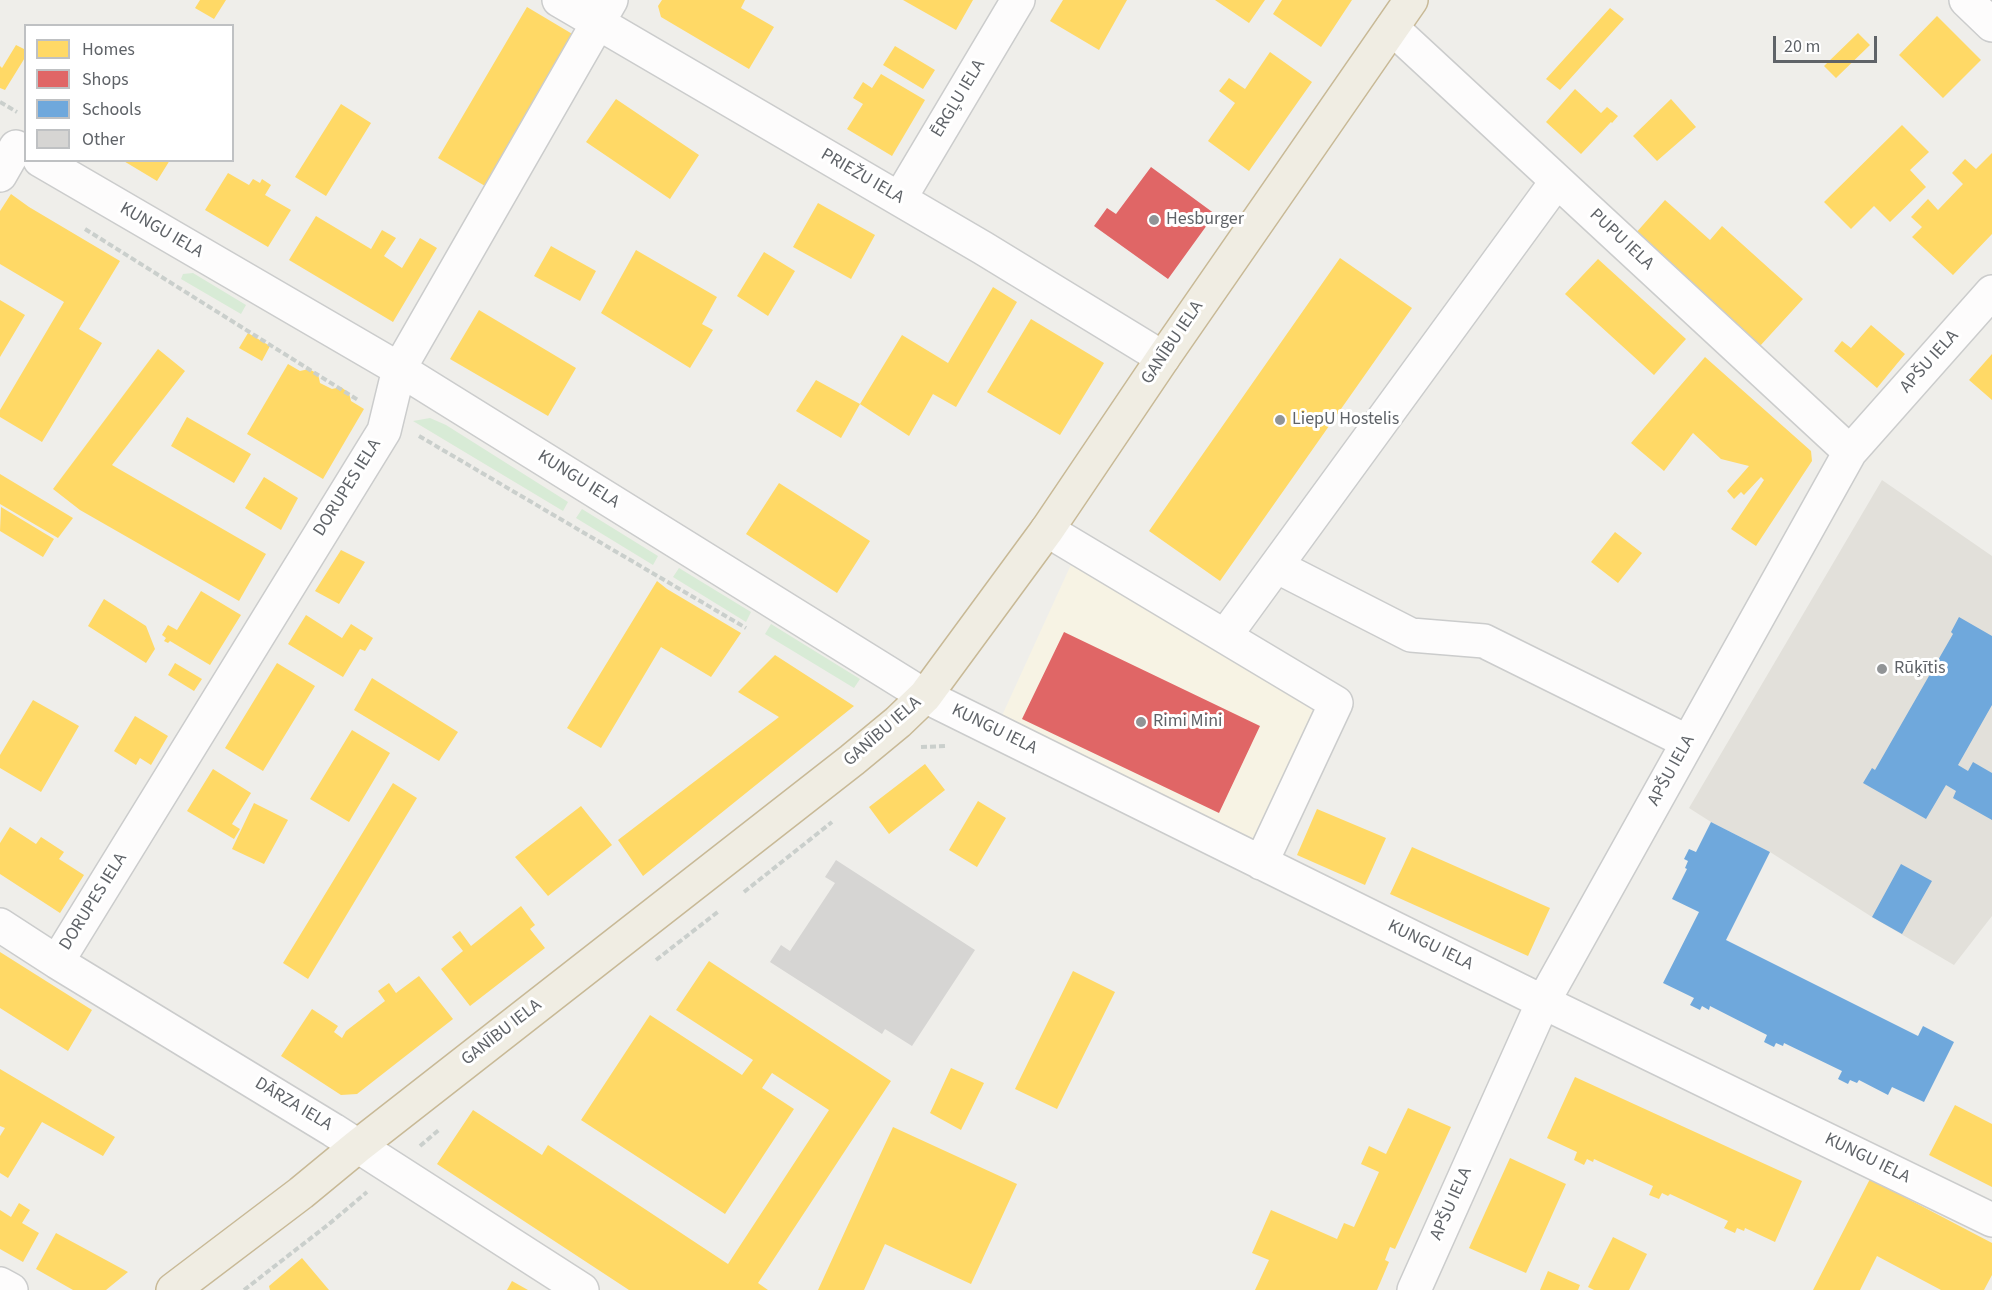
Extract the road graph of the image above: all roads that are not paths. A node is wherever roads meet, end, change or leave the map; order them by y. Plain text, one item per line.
1 (558, 0) edge
2 (1018, 0) edge
3 (1411, 0) edge
4 (1966, 0) edge
5 (603, 11) edge
6 (1992, 25) edge
7 (1392, 28) junction
8 (22, 143) edge
9 (54, 162) edge
10 (0, 175) edge
11 (1557, 181) junction
12 (900, 198) junction
13 (1992, 292) edge
14 (1163, 358) junction
15 (399, 369) junction
16 (1850, 452) junction
17 (1047, 530) junction
18 (1276, 566) junction
19 (1225, 636) junction
20 (925, 696) junction
21 (1688, 742) junction
22 (1261, 863) junction
23 (0, 925) edge
24 (57, 962) junction
25 (1543, 1002) junction
26 (358, 1146) junction
27 (1992, 1220) edge
28 (0, 1284) edge
29 (11, 1290) edge
30 (173, 1290) edge
31 (582, 1290) edge
32 (1414, 1290) edge

1 - 5 street, PRIEŽU IELA
2 - 12 street, ĒRGĻU IELA
3 - 7 highway, GANĪBU IELA
4 - 6 street
5 - 12 street, PRIEŽU IELA
5 - 15 street, DORUPES IELA
7 - 11 street, PUPU IELA
7 - 14 highway, GANĪBU IELA
8 - 10 street
9 - 15 street, KUNGU IELA
11 - 16 street, PUPU IELA
11 - 18 street
12 - 14 street, PRIEŽU IELA
13 - 16 street, APŠU IELA
14 - 17 highway, GANĪBU IELA
15 - 20 street, KUNGU IELA
15 - 24 street, DORUPES IELA
16 - 21 street, APŠU IELA
17 - 19 street
17 - 20 highway, GANĪBU IELA
18 - 19 street
18 - 21 street
19 - 22 street
20 - 22 street, KUNGU IELA
20 - 26 highway, GANĪBU IELA
21 - 25 street, APŠU IELA
22 - 25 street, KUNGU IELA
23 - 24 street, DĀRZA IELA
24 - 26 street, DĀRZA IELA
25 - 27 street, KUNGU IELA
25 - 32 street, APŠU IELA
26 - 30 highway, GANĪBU IELA
26 - 31 street, DĀRZA IELA
28 - 29 street

